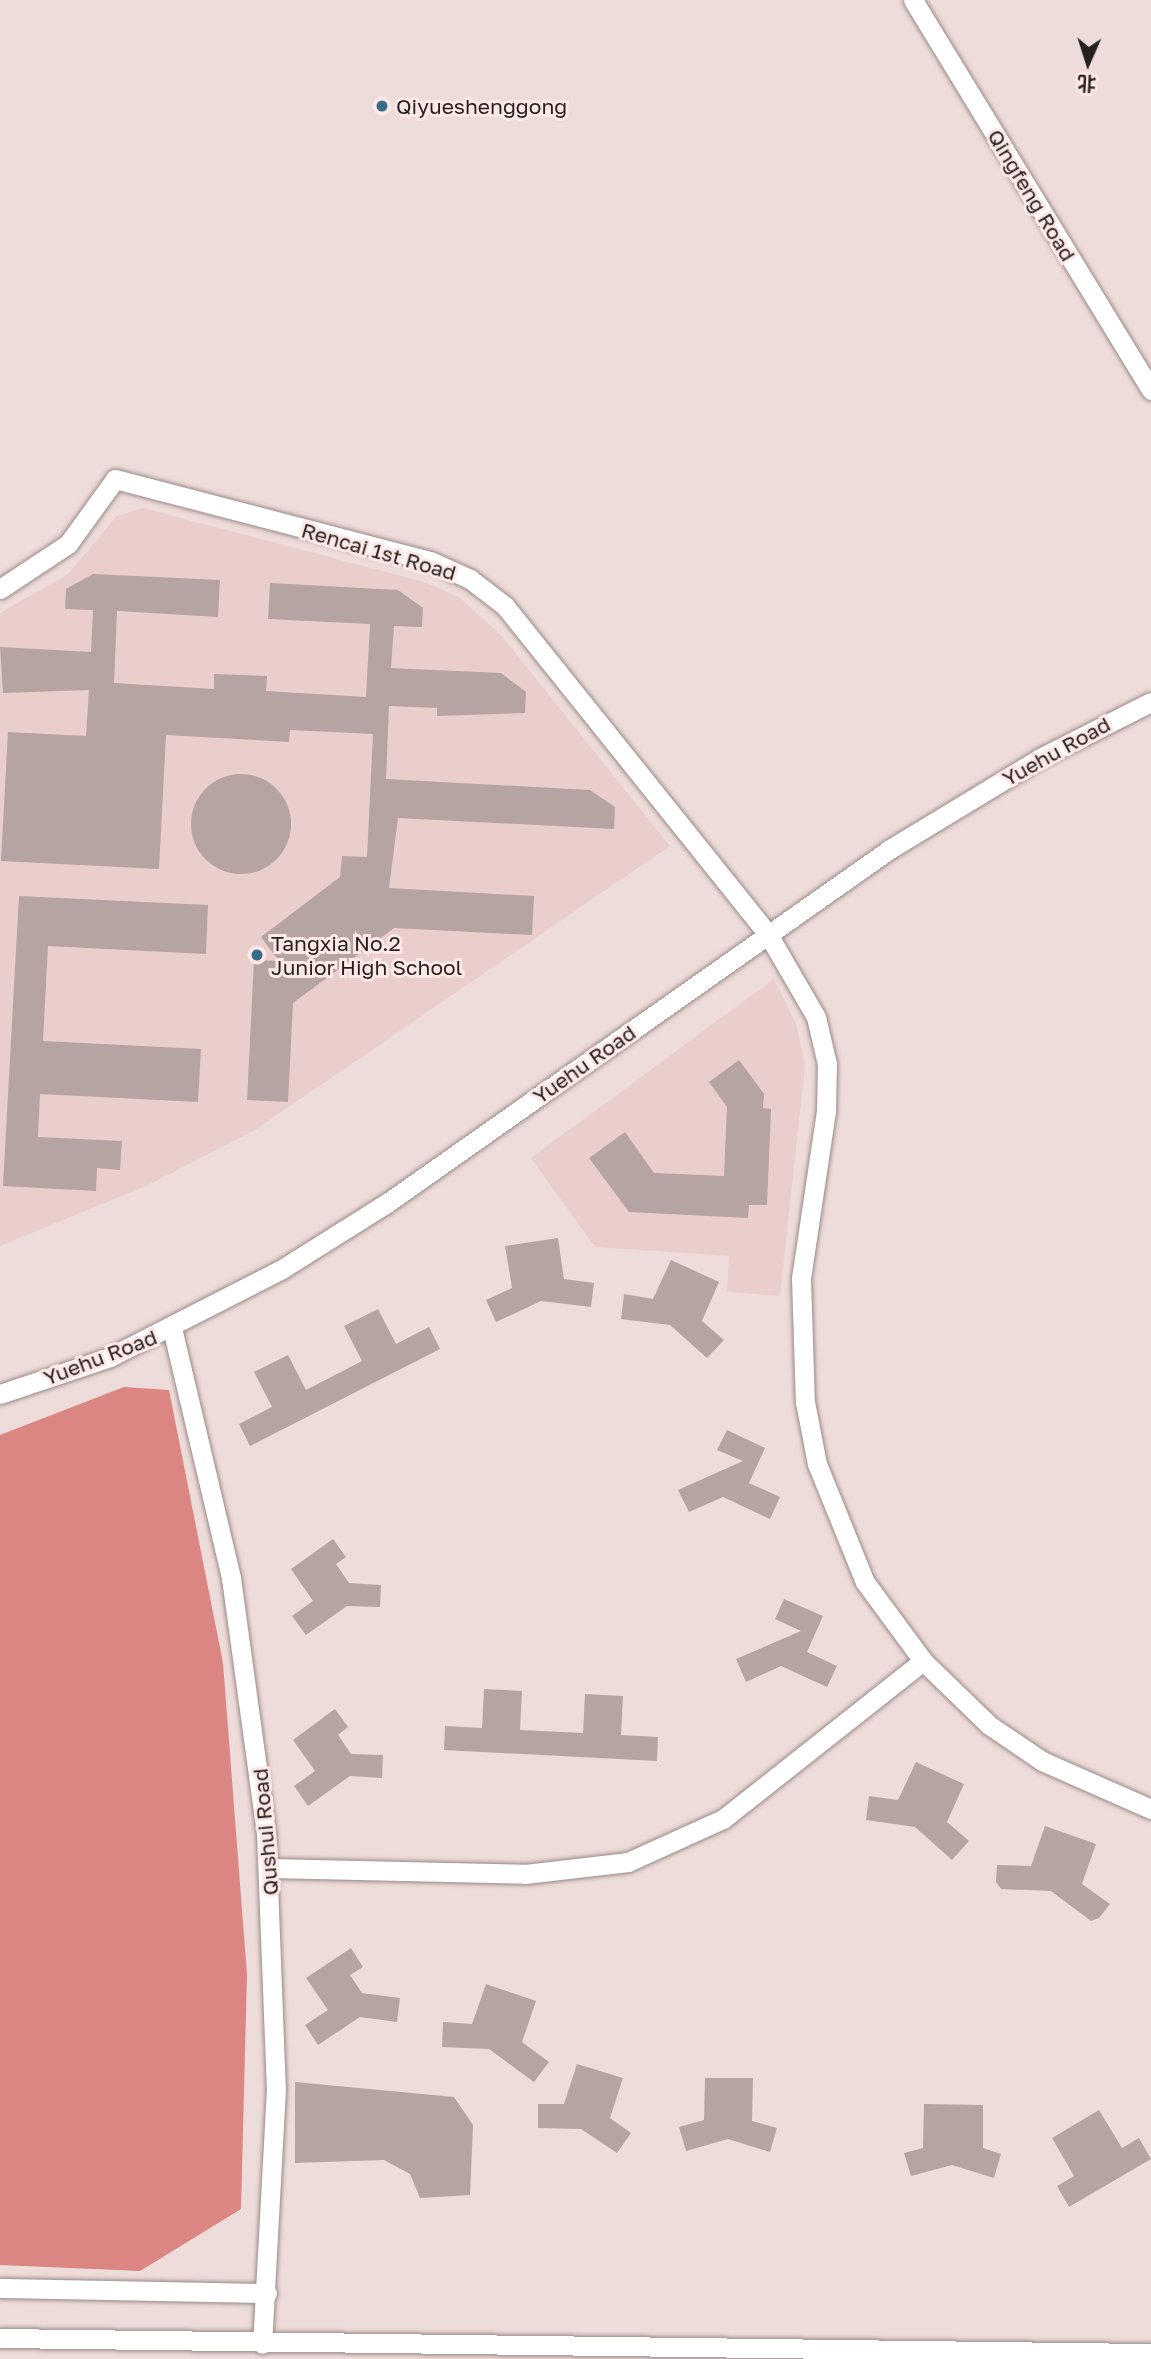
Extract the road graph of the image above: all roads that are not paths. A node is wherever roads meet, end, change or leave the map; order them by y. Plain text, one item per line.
1 (913, 0) edge
2 (1151, 390) edge
3 (0, 589) edge
4 (1151, 702) edge
5 (769, 936) junction
6 (172, 1328) junction
7 (0, 1394) edge
8 (923, 1661) junction
9 (1151, 1809) edge
10 (269, 1868) junction
11 (0, 2288) edge
12 (267, 2293) junction
13 (0, 2338) edge
14 (262, 2344) junction
15 (1151, 2353) edge

1 - 2 street, Qingfeng Road
3 - 5 street, Rencai 1st Road
4 - 5 street, Yuehu Road
5 - 6 street, Yuehu Road
5 - 8 street
6 - 7 street, Yuehu Road
6 - 10 street, Qushui Road
8 - 9 street
8 - 10 street
10 - 12 street, Qushui Road
11 - 12 street
12 - 14 street, Qushui Road
13 - 14 street
14 - 15 street

